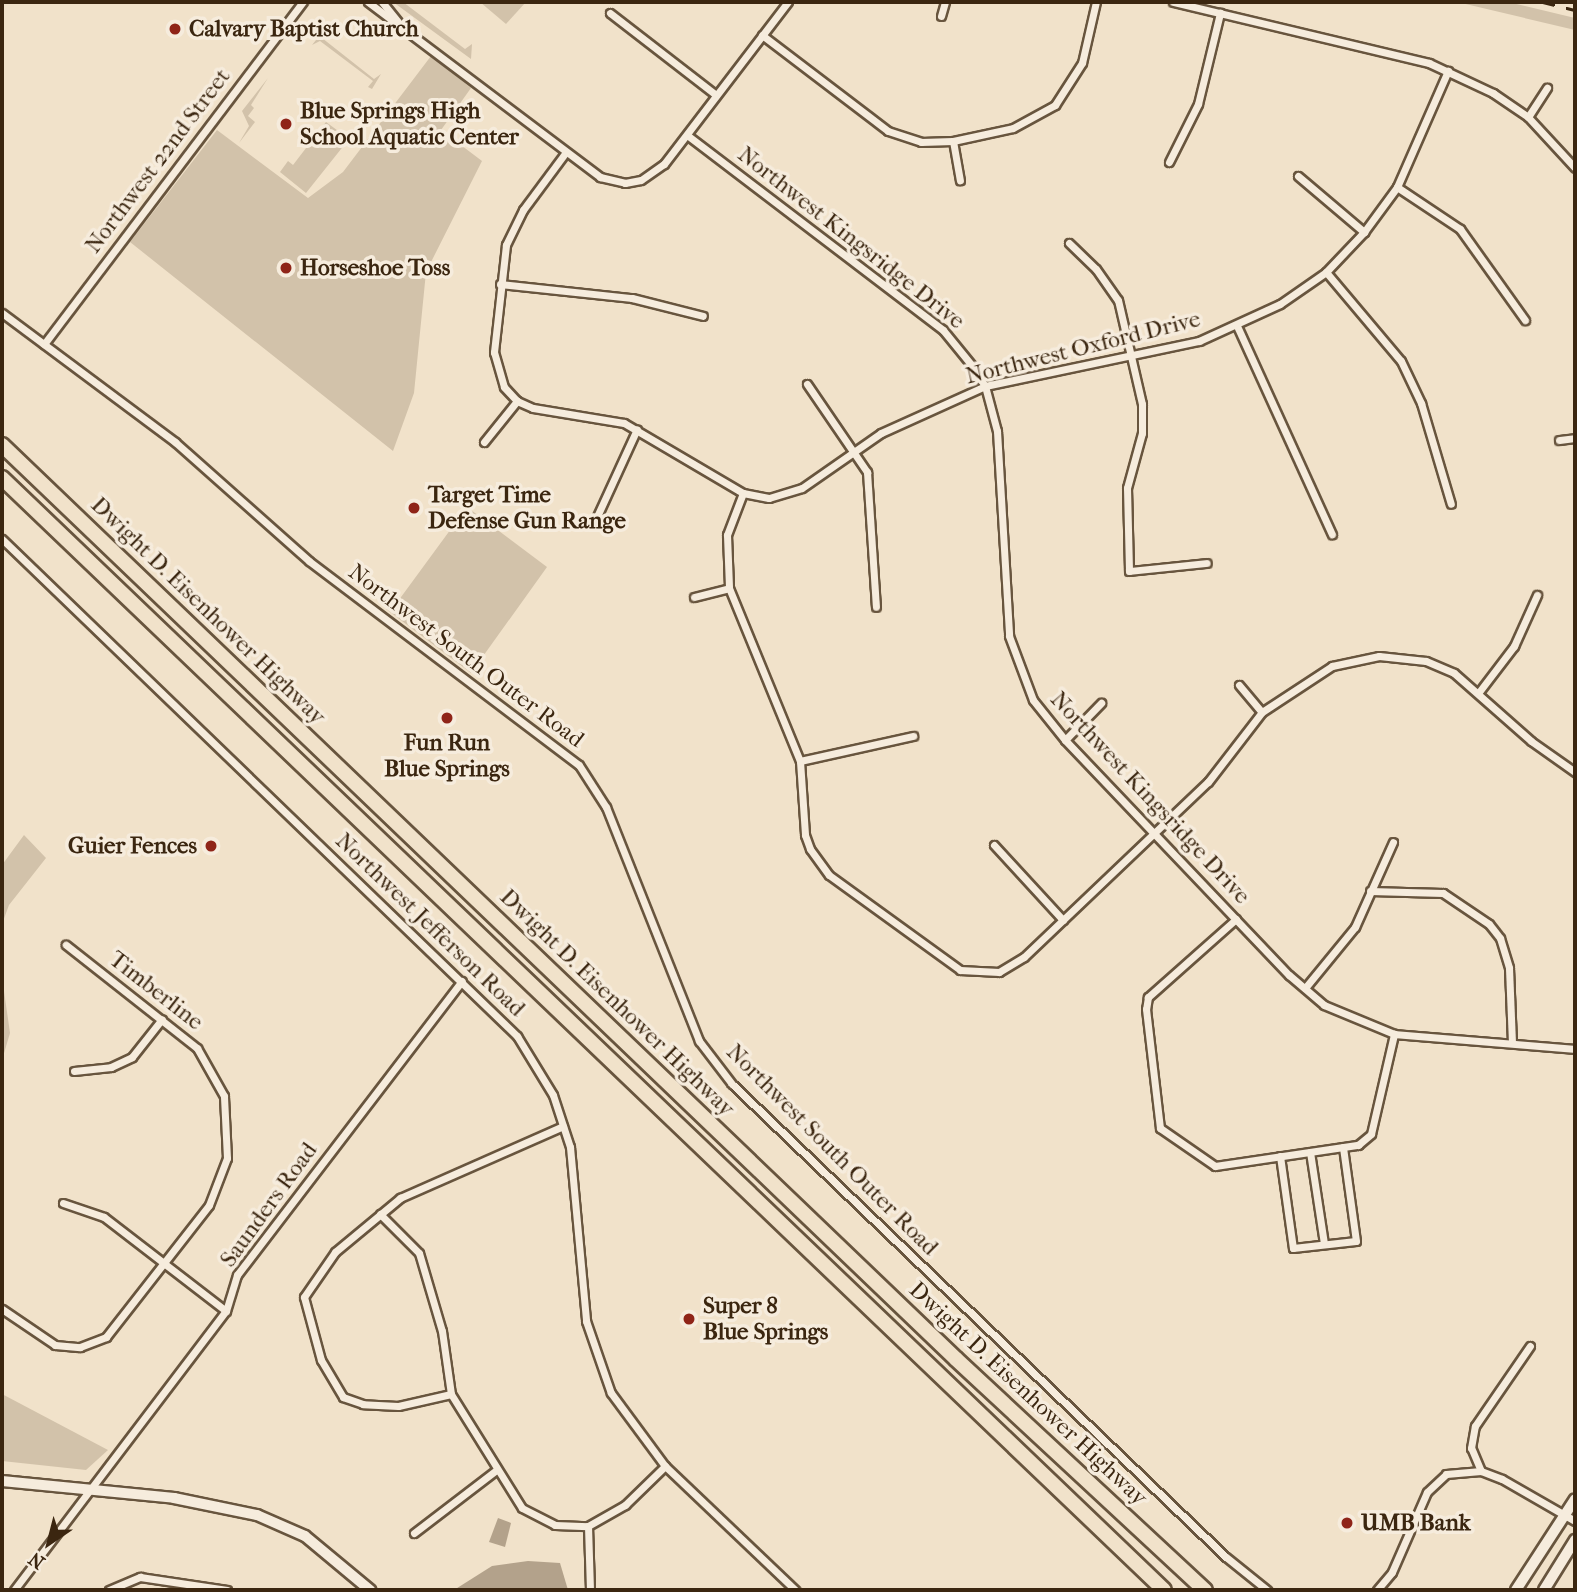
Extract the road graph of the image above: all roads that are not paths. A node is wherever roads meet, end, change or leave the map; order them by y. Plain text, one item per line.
1 (303, 2) edge
2 (368, 2) edge
3 (383, 2) edge
4 (788, 2) edge
5 (945, 2) edge
6 (1096, 2) edge
7 (1172, 2) edge
8 (1220, 12) junction
9 (610, 13) dead end
10 (941, 16) dead end
11 (398, 22) junction
12 (762, 35) junction
13 (1448, 71) junction
14 (1547, 88) dead end
15 (716, 95) junction
16 (1528, 117) junction
17 (687, 135) junction
18 (953, 141) junction
19 (566, 152) junction
20 (1169, 162) dead end
21 (1575, 168) edge
22 (1298, 176) dead end
23 (960, 180) dead end
24 (1397, 187) junction
25 (1364, 232) junction
26 (1069, 243) dead end
27 (1326, 272) junction
28 (500, 284) junction
29 (2, 313) edge
30 (704, 316) dead end
31 (1525, 320) dead end
32 (1237, 326) junction
33 (44, 344) junction
34 (1133, 356) junction
35 (807, 383) dead end
36 (985, 386) junction
37 (517, 401) junction
38 (637, 429) junction
39 (1575, 438) edge
40 (1559, 440) dead end
41 (484, 442) dead end
42 (2, 445) edge
43 (855, 452) junction
44 (2, 478) edge
45 (743, 493) junction
46 (1451, 504) dead end
47 (594, 523) dead end
48 (1332, 534) dead end
49 (2, 539) edge
50 (1207, 563) dead end
51 (729, 588) junction
52 (1537, 595) dead end
53 (694, 597) dead end
54 (876, 607) dead end
55 (1239, 685) dead end
56 (1479, 692) junction
57 (1101, 703) dead end
58 (1262, 712) junction
59 (913, 736) dead end
60 (1065, 740) junction
61 (800, 761) junction
62 (1575, 772) edge
63 (1153, 833) junction
64 (1393, 842) dead end
65 (994, 845) dead end
66 (1370, 891) junction
67 (1236, 919) junction
68 (1063, 920) junction
69 (66, 945) dead end
70 (463, 981) junction
71 (1305, 988) junction
72 (162, 1019) junction
73 (1394, 1034) junction
74 (1512, 1043) junction
75 (1575, 1049) edge
76 (74, 1071) dead end
77 (564, 1126) junction
78 (1343, 1147) junction
79 (1310, 1152) junction
80 (1280, 1156) junction
81 (62, 1203) dead end
82 (380, 1214) junction
83 (1324, 1244) junction
84 (164, 1264) junction
85 (2, 1309) edge
86 (226, 1311) junction
87 (1530, 1346) dead end
88 (451, 1394) junction
89 (665, 1466) junction
90 (495, 1471) junction
91 (1481, 1471) junction
92 (2, 1481) edge
93 (91, 1488) junction
94 (1575, 1499) edge
95 (1570, 1518) edge
96 (588, 1526) junction
97 (414, 1533) dead end
98 (1575, 1540) edge
99 (1184, 1570) junction
100 (14, 1590) edge
101 (109, 1590) edge
102 (227, 1590) edge
103 (370, 1590) edge
104 (590, 1590) edge
105 (795, 1590) edge
106 (1164, 1590) edge
107 (1205, 1590) edge
108 (1211, 1590) edge
109 (1267, 1590) edge
110 (1377, 1590) edge
111 (1516, 1590) edge
112 (1544, 1590) edge

1 - 33 street, Northwest 22nd Street
2 - 11 street
3 - 11 street
4 - 12 street
5 - 10 street
6 - 18 street
7 - 8 street
8 - 13 street
8 - 20 street
9 - 15 street
11 - 19 street
12 - 15 street
12 - 18 street
13 - 16 street
13 - 24 street, Northwest Oxford Drive
14 - 16 street
15 - 17 street
16 - 21 street
17 - 19 street
17 - 36 street, Northwest Kingsridge Drive
18 - 23 street
19 - 28 street
22 - 25 street
24 - 25 street, Northwest Oxford Drive
24 - 31 street
25 - 27 street, Northwest Oxford Drive
26 - 34 street
27 - 32 street, Northwest Oxford Drive
27 - 46 street
28 - 30 street
28 - 37 street
29 - 33 street, Northwest South Outer Road
32 - 34 street, Northwest Oxford Drive
32 - 48 street
33 - 109 street, Northwest South Outer Road
34 - 36 street, Northwest Oxford Drive
34 - 50 street
35 - 43 street
36 - 43 street, Northwest Oxford Drive
36 - 60 street, Northwest Kingsridge Drive
37 - 38 street, Northwest Oxford Drive
37 - 41 street
38 - 45 street, Northwest Oxford Drive
38 - 47 street
39 - 40 street
42 - 99 highway, Dwight D. Eisenhower Highway
43 - 45 street, Northwest Oxford Drive
43 - 54 street
44 - 106 highway, Dwight D. Eisenhower Highway
45 - 51 street
49 - 70 street, Northwest Jefferson Road
51 - 53 street
51 - 61 street
52 - 56 street
55 - 58 street
56 - 58 street
56 - 62 street
57 - 60 street
58 - 63 street
59 - 61 street
60 - 63 street, Northwest Kingsridge Drive
61 - 68 street
63 - 67 street, Northwest Kingsridge Drive
63 - 68 street
64 - 66 street
65 - 68 street
66 - 71 street
66 - 74 street
67 - 71 street, Northwest Kingsridge Drive
67 - 80 street
69 - 72 street, Timberline
70 - 77 street, Northwest Jefferson Road
70 - 86 street, Saunders Road
71 - 73 street, Northwest Kingsridge Drive
72 - 76 street
72 - 84 street, Timberline
73 - 74 street, Northwest Kingsridge Drive
73 - 78 street
74 - 75 street, Northwest Kingsridge Drive
77 - 82 street
77 - 89 street, Northwest Jefferson Road
78 - 79 street
78 - 83 street
79 - 80 street
79 - 83 street
80 - 83 street
81 - 84 street
82 - 88 street
82 - 88 street
84 - 85 street, Timberline
84 - 86 street
86 - 93 street, Saunders Road
87 - 91 street
88 - 90 street
89 - 96 street
89 - 105 street, Northwest Jefferson Road
90 - 96 street
90 - 97 street
91 - 95 street
91 - 110 street
92 - 93 street
93 - 100 street, Saunders Road
93 - 103 street
94 - 95 street
95 - 111 street
96 - 104 street
98 - 112 street
99 - 107 highway, Dwight D. Eisenhower Highway
99 - 108 highway
101 - 102 street

